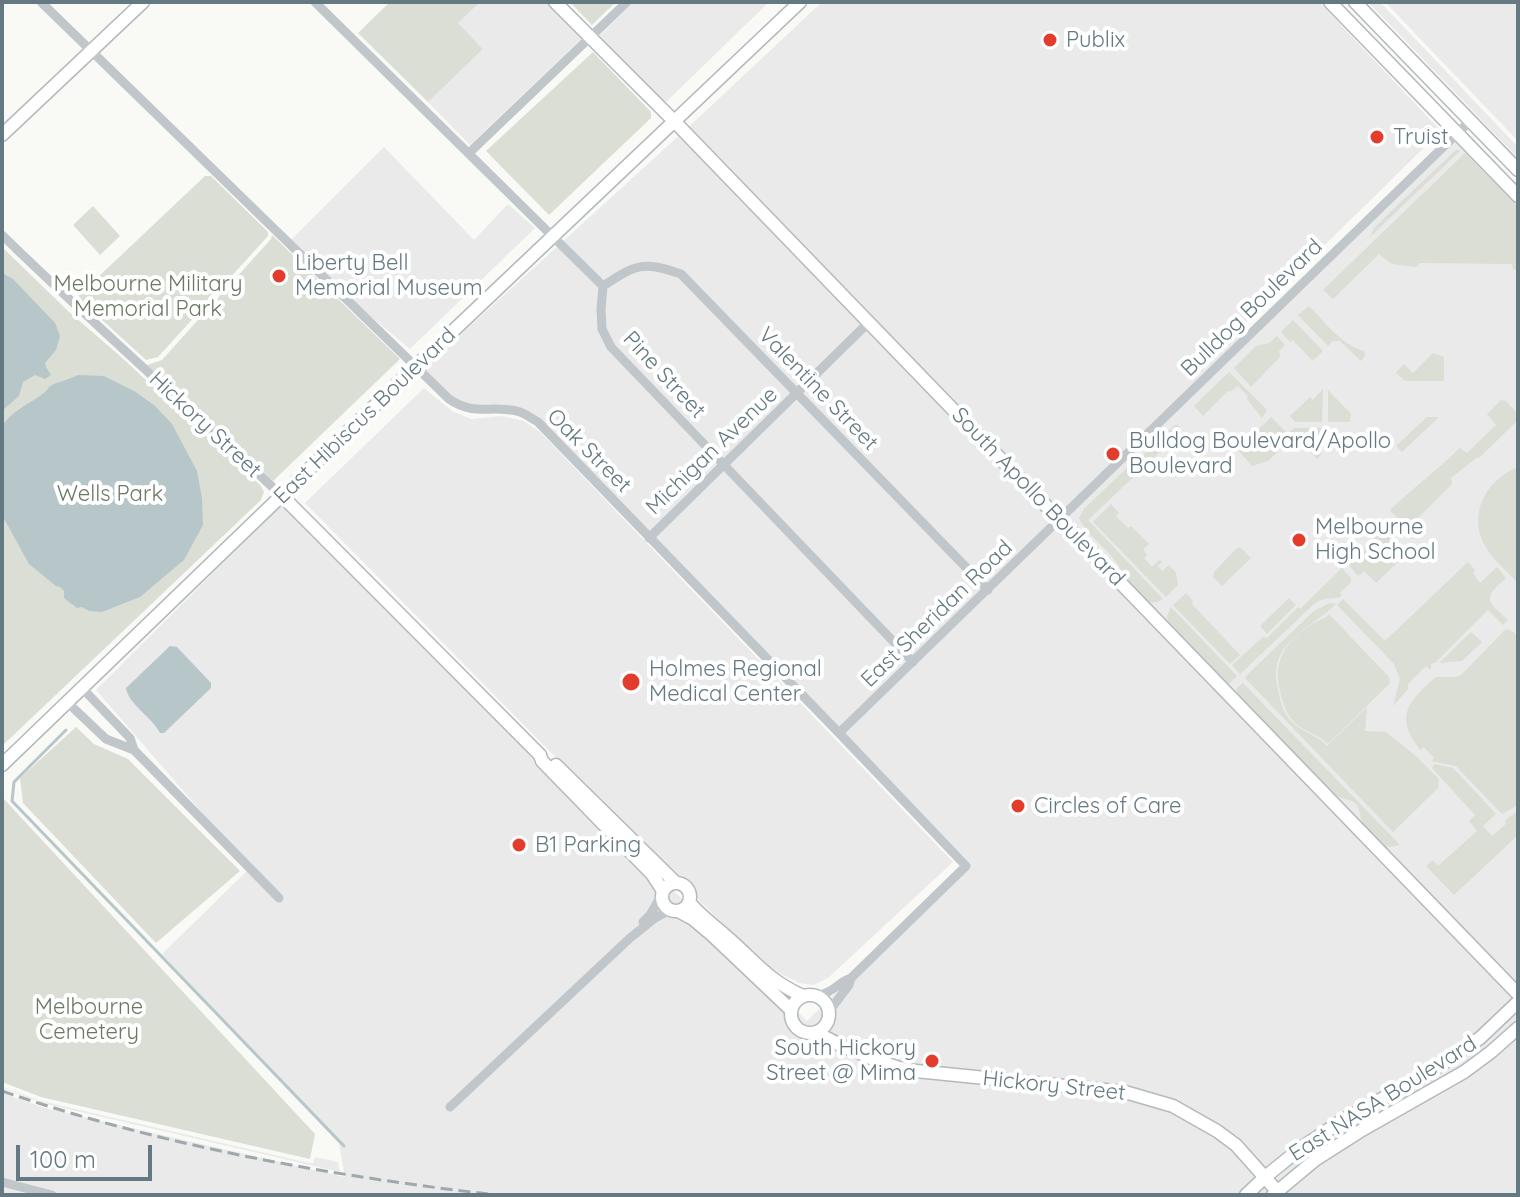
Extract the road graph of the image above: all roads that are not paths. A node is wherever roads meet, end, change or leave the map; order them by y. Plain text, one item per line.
1 (41, 2) edge
2 (143, 2) edge
3 (315, 2) edge
4 (555, 2) edge
5 (627, 2) edge
6 (800, 2) edge
7 (1330, 2) edge
8 (1355, 2) edge
9 (591, 37) junction
10 (91, 52) junction
11 (1470, 121) junction
12 (675, 122) junction
13 (1457, 133) junction
14 (2, 135) edge
15 (469, 153) junction
16 (1518, 170) edge
17 (1518, 196) edge
18 (2, 235) edge
19 (553, 236) junction
20 (603, 286) junction
21 (869, 322) junction
22 (415, 367) junction
23 (797, 393) junction
24 (724, 465) junction
25 (282, 496) junction
26 (1060, 520) junction
27 (649, 538) junction
28 (988, 590) junction
29 (913, 662) junction
30 (83, 689) junction
31 (68, 703) junction
32 (839, 733) junction
33 (134, 750) junction
34 (2, 765) edge
35 (605, 819) junction
36 (676, 883) junction
37 (662, 894) junction
38 (279, 898) dead end
39 (689, 902) junction
40 (674, 911) junction
41 (637, 932) junction
42 (851, 978) junction
43 (1518, 994) edge
44 (803, 996) junction
45 (817, 996) junction
46 (1518, 1002) edge
47 (791, 1010) junction
48 (830, 1015) junction
49 (1518, 1028) edge
50 (817, 1033) junction
51 (850, 1048) junction
52 (1424, 1076) junction
53 (1432, 1092) junction
54 (450, 1107) dead end
55 (1265, 1177) junction
56 (6, 1184) edge
57 (2, 1193) edge
58 (1275, 1193) edge
59 (52, 1195) edge
60 (1246, 1195) edge

1 - 10 street, Oak Street
2 - 10 street
3 - 15 street
4 - 9 street, South Apollo Boulevard
5 - 9 street
6 - 12 street, East Hibiscus Boulevard
7 - 13 street
8 - 11 street
9 - 12 street, South Apollo Boulevard
9 - 15 street
10 - 14 street
10 - 22 street, Oak Street
11 - 13 street, Bulldog Boulevard
11 - 16 street
12 - 19 street, East Hibiscus Boulevard
12 - 21 street, South Apollo Boulevard
13 - 17 street
13 - 26 street, Bulldog Boulevard
15 - 19 street
18 - 25 street, Hickory Street
19 - 20 street
19 - 22 street, East Hibiscus Boulevard
20 - 23 street, Valentine Street
20 - 24 street, Pine Street
21 - 23 street, Michigan Avenue
21 - 26 street, South Apollo Boulevard
22 - 25 street, East Hibiscus Boulevard
22 - 27 street, Oak Street
23 - 24 street, Michigan Avenue
23 - 28 street, Valentine Street
24 - 27 street, Michigan Avenue
24 - 29 street, Pine Street
25 - 30 street, East Hibiscus Boulevard
25 - 35 street, Hickory Street
26 - 28 street, East Sheridan Road
26 - 43 street, South Apollo Boulevard
27 - 32 street, Oak Street
28 - 29 street, East Sheridan Road
29 - 32 street, East Sheridan Road
30 - 31 street, East Hibiscus Boulevard
30 - 33 street
31 - 33 street
31 - 34 street, East Hibiscus Boulevard
32 - 42 street, Oak Street
33 - 38 street
35 - 36 street, Hickory Street
35 - 37 street, Hickory Street
36 - 37 street
36 - 39 street
37 - 40 street
37 - 41 street
39 - 40 street
39 - 44 street
40 - 41 street
40 - 47 street
41 - 54 street
42 - 45 street, Oak Street
42 - 48 street, Oak Street
44 - 45 street
44 - 47 street
45 - 48 street
46 - 52 street, East NASA Boulevard
47 - 50 street
48 - 50 street
48 - 51 street
49 - 53 street, East NASA Boulevard
50 - 51 street, Hickory Street
51 - 55 street, Hickory Street
52 - 53 street
52 - 55 street, East NASA Boulevard
53 - 58 street, East NASA Boulevard
55 - 58 street, Hickory Street
55 - 60 street, East NASA Boulevard
56 - 57 street
56 - 59 street

